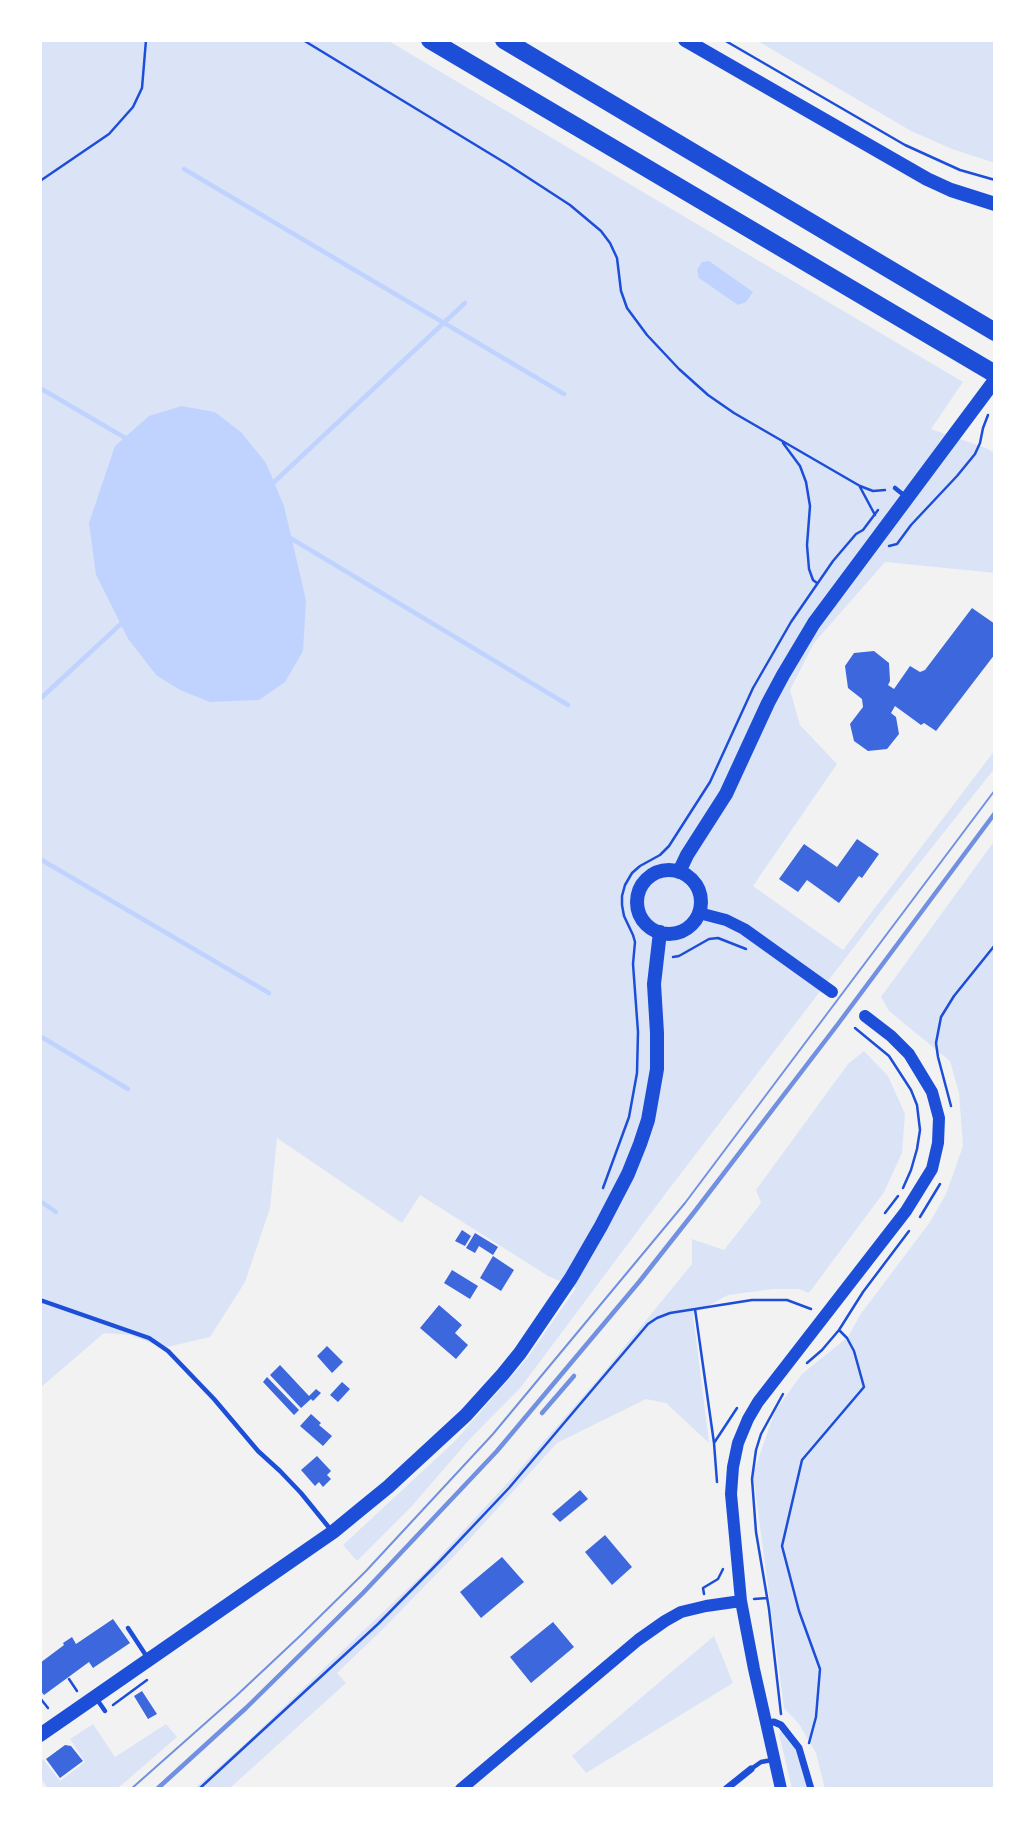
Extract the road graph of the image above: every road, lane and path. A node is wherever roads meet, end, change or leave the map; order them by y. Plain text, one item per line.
1 (146, 40) edge
2 (303, 40) edge
3 (430, 40) edge
4 (504, 40) edge
5 (685, 40) edge
6 (724, 40) edge
7 (995, 180) edge
8 (40, 181) edge
9 (995, 204) edge
10 (995, 332) edge
11 (995, 374) edge
12 (995, 380) edge
13 (988, 414) dead end
14 (781, 440) junction
15 (860, 486) junction
16 (901, 493) junction
17 (863, 530) junction
18 (876, 539) junction
19 (817, 583) junction
20 (678, 872) junction
21 (699, 913) junction
22 (660, 932) junction
23 (995, 945) edge
24 (748, 950) dead end
25 (657, 955) junction
26 (832, 992) dead end
27 (865, 1016) dead end
28 (940, 1017) dead end
29 (856, 1028) dead end
30 (603, 1190) dead end
31 (886, 1212) dead end
32 (40, 1300) edge
33 (695, 1309) junction
34 (813, 1310) dead end
35 (803, 1367) dead end
36 (788, 1387) dead end
37 (714, 1443) dead end
38 (333, 1532) junction
39 (741, 1601) junction
40 (128, 1628) dead end
41 (149, 1661) junction
42 (69, 1679) dead end
43 (78, 1691) dead end
44 (95, 1697) junction
45 (40, 1698) edge
46 (48, 1708) dead end
47 (105, 1711) dead end
48 (767, 1723) junction
49 (781, 1725) junction
50 (41, 1734) edge
51 (807, 1752) dead end
52 (775, 1759) junction
53 (751, 1769) joint
54 (199, 1789) edge
55 (461, 1789) edge
56 (726, 1789) edge
57 (782, 1789) edge
58 (811, 1789) edge

1 - 8 path
2 - 14 path
3 - 11 highway
4 - 10 highway
5 - 9 main road
6 - 7 path
12 - 16 main road
13 - 18 path
14 - 15 path
14 - 19 path
15 - 16 path
15 - 17 path
16 - 18 main road
17 - 18 path
17 - 19 path
18 - 20 main road
19 - 30 path
20 - 21 main road
20 - 22 main road
21 - 22 main road
21 - 26 street
22 - 25 main road
23 - 28 path
24 - 25 path
25 - 38 main road
27 - 39 street
29 - 31 path
32 - 38 lane
33 - 34 path
33 - 37 path
33 - 54 path
35 - 51 path
36 - 49 path
38 - 41 main road
39 - 48 street
39 - 55 street
40 - 41 lane
41 - 44 main road
42 - 43 path
44 - 47 lane
44 - 50 main road
45 - 46 path
48 - 49 street
48 - 52 street
49 - 58 street
52 - 53 lane
52 - 57 street
53 - 56 street

